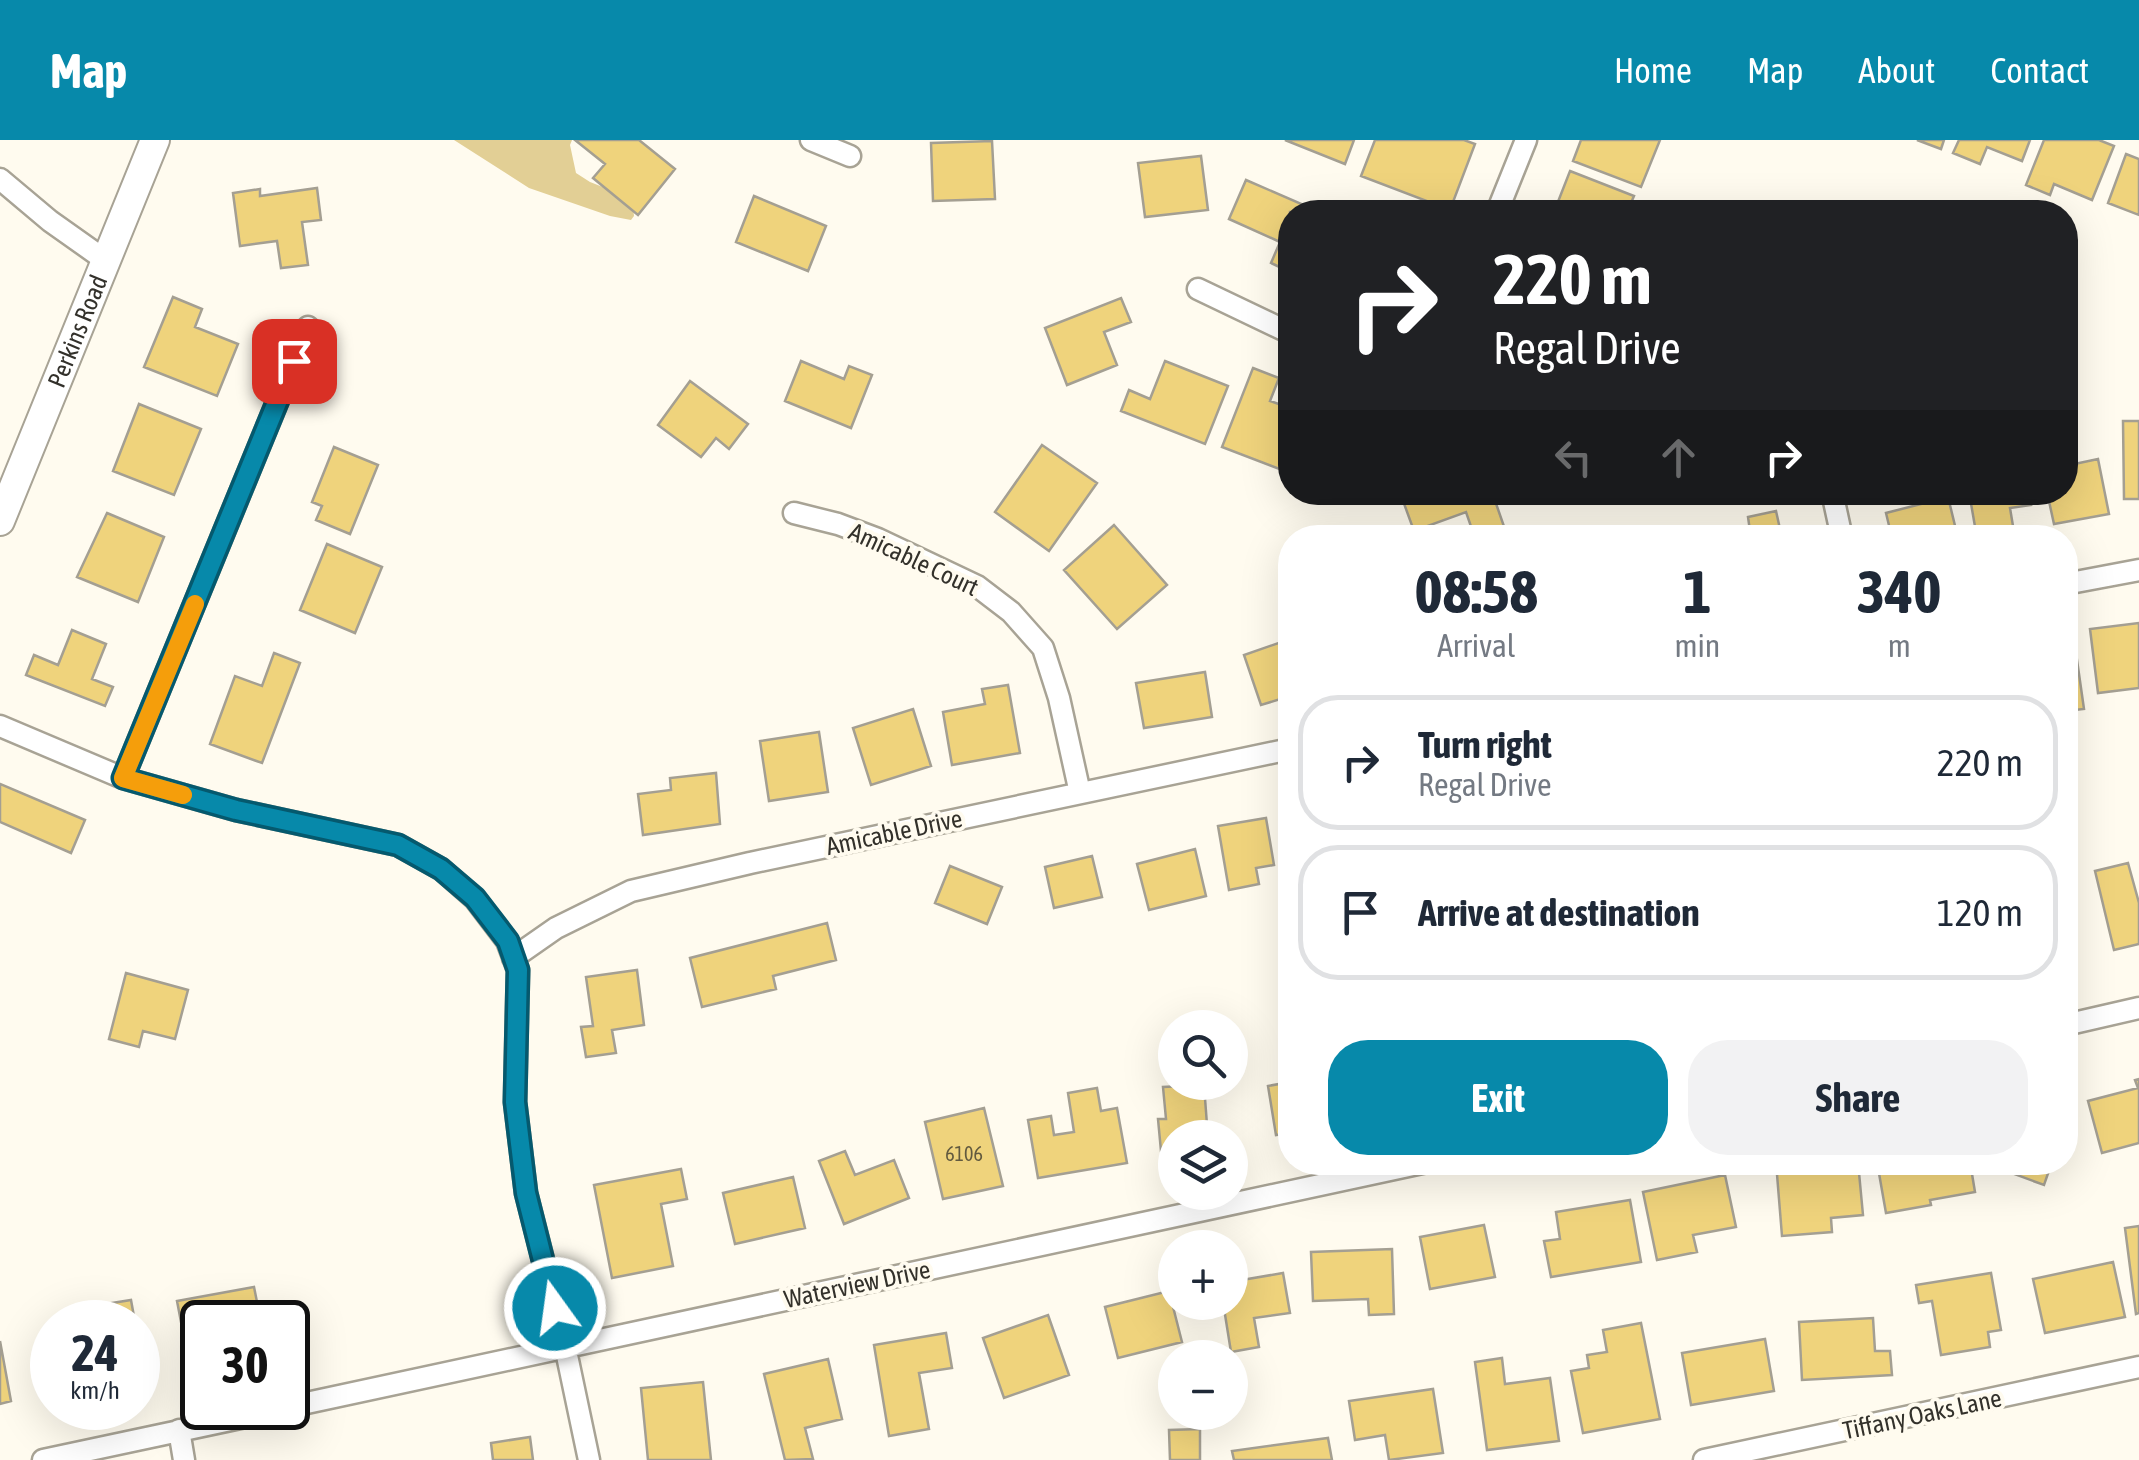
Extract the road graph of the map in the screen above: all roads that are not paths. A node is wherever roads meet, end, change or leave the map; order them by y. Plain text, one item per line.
1 (155, 140) edge
2 (811, 140) edge
3 (1526, 140) edge
4 (850, 156) dead end
5 (0, 179) edge
6 (1502, 200) edge
7 (105, 260) junction
8 (1198, 289) dead end
9 (308, 326) dead end
10 (1278, 327) edge
11 (794, 513) dead end
12 (0, 521) edge
13 (2139, 570) edge
14 (2078, 582) edge
15 (0, 726) edge
16 (1278, 751) edge
17 (123, 778) junction
18 (1080, 792) junction
19 (513, 958) junction
20 (2139, 1008) edge
21 (2078, 1021) edge
22 (1367, 1175) edge
23 (565, 1346) junction
24 (2138, 1373) edge
25 (310, 1403) edge
26 (179, 1430) joint
27 (43, 1460) edge
28 (184, 1460) edge
29 (589, 1460) edge
30 (1704, 1460) edge

1 - 7 main road, Perkins Road
2 - 4 street
3 - 6 street
5 - 7 street
7 - 12 main road, Perkins Road
8 - 10 street
9 - 17 street
11 - 18 street, Amicable Court
13 - 14 street
15 - 17 street
16 - 18 street, Amicable Drive
17 - 19 street
18 - 19 street, Amicable Drive
19 - 23 street
20 - 21 street
22 - 23 street, Waterview Drive
23 - 25 street, Waterview Drive
23 - 29 street
24 - 30 street, Tiffany Oaks Lane
26 - 27 street, Waterview Drive
26 - 28 street

